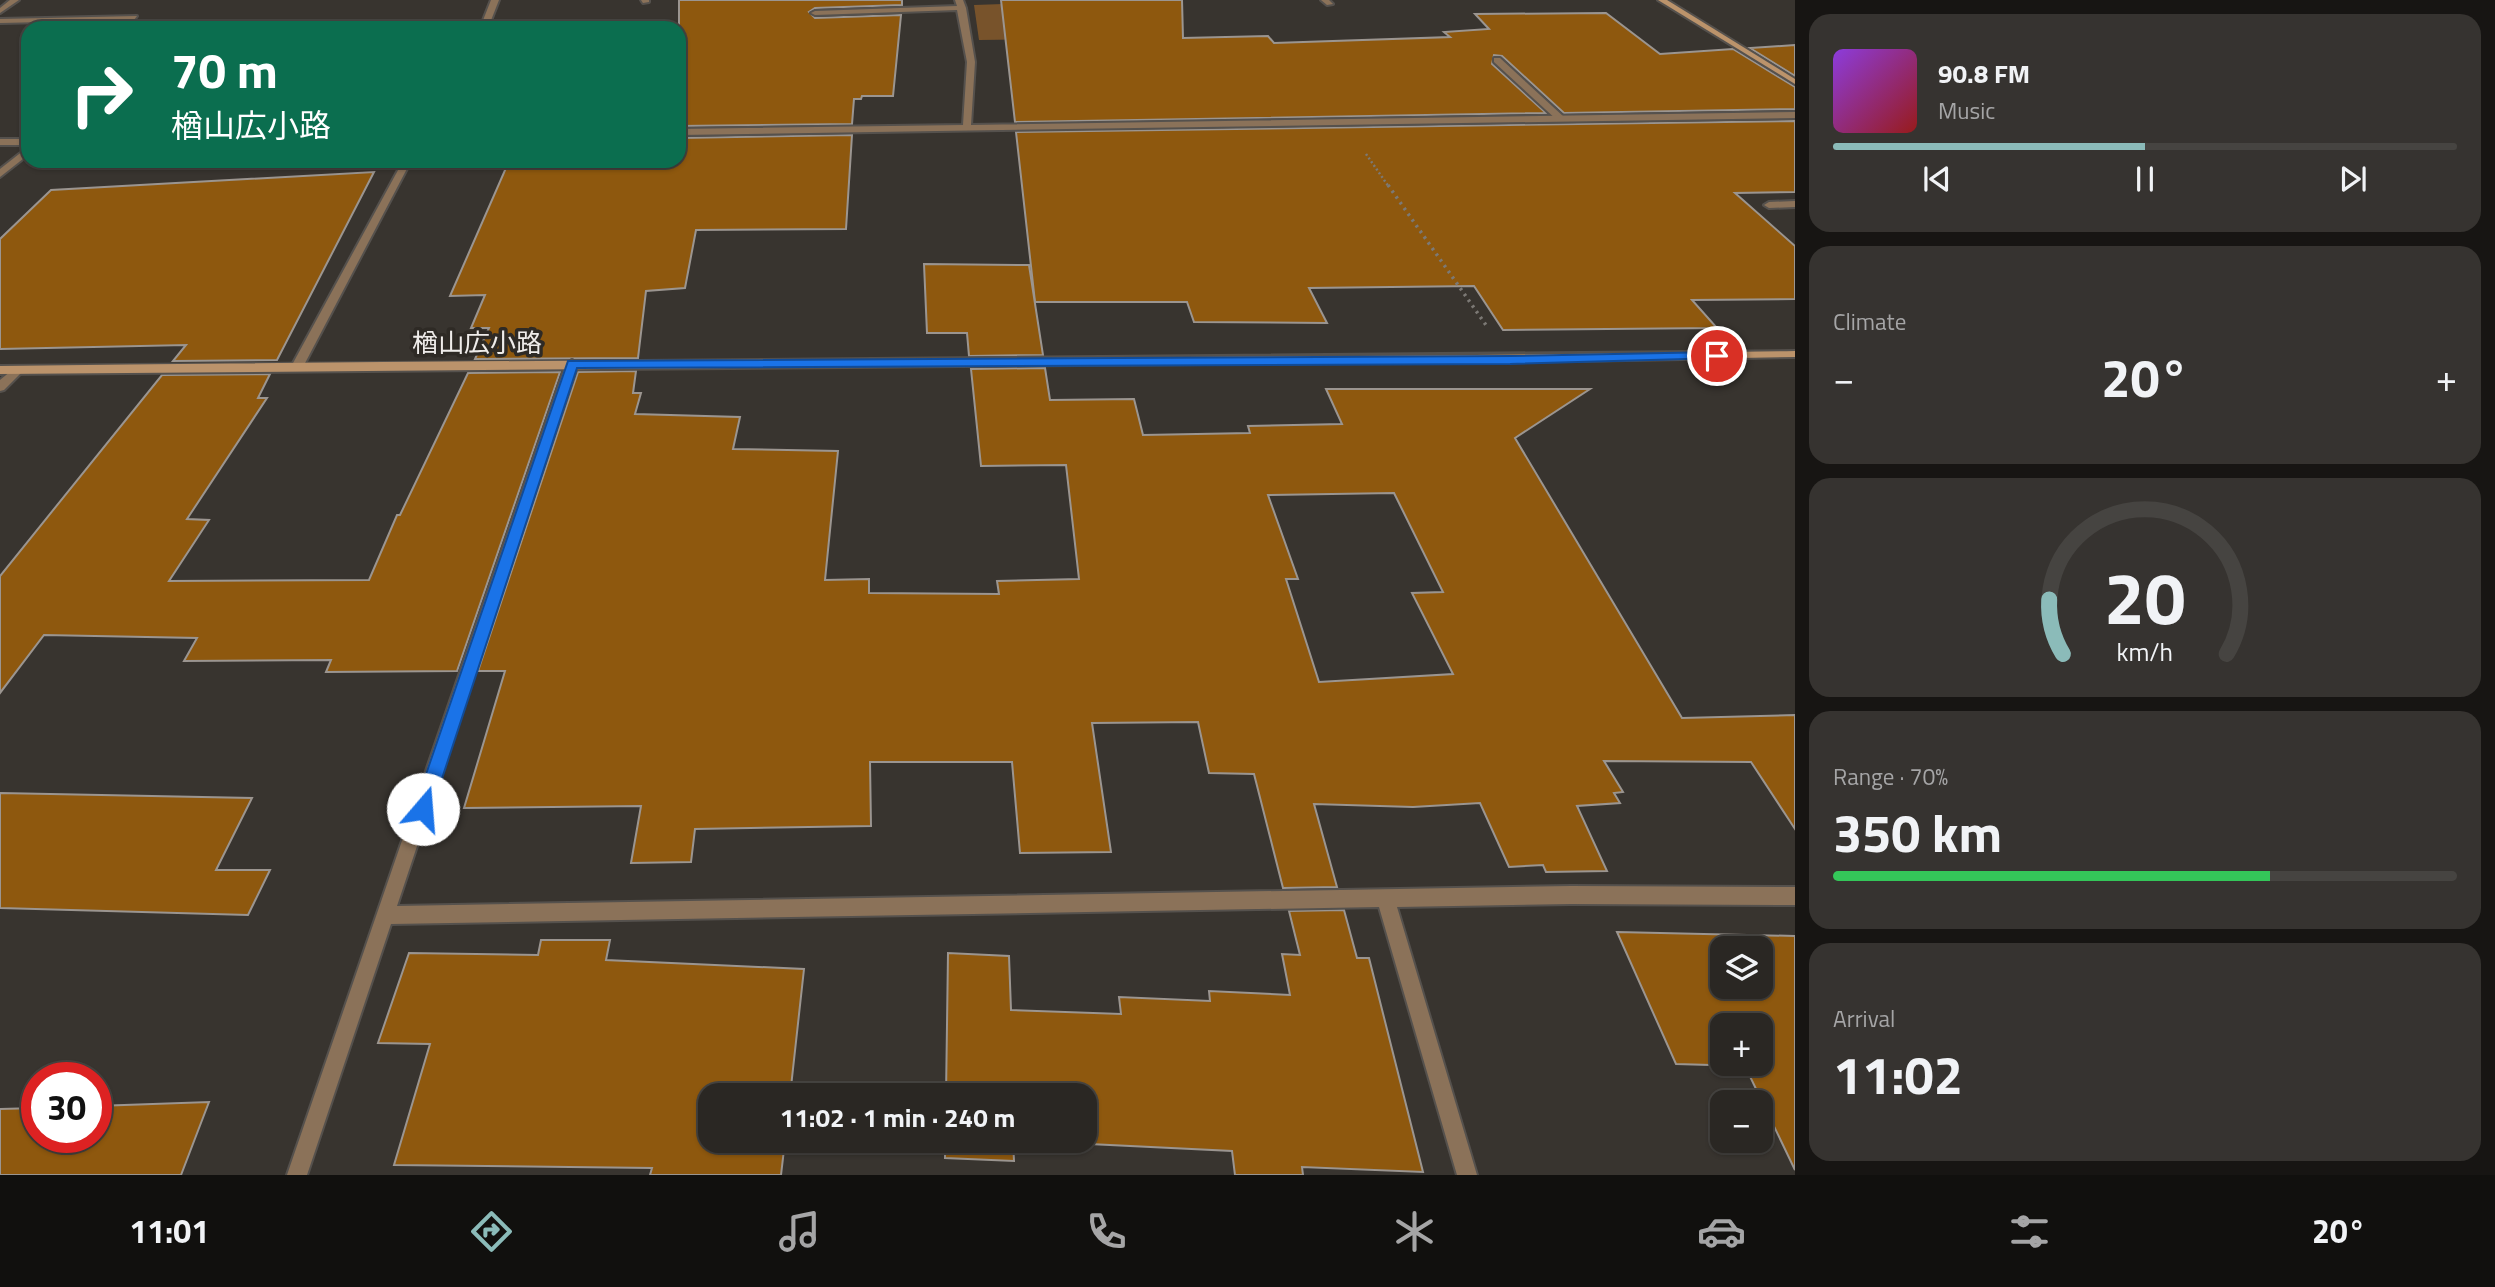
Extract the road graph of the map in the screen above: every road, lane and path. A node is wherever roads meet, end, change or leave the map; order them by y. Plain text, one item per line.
1 (15, 0) edge
2 (495, 0) edge
3 (1662, 0) edge
4 (961, 4) edge
5 (0, 11) edge
6 (815, 13) dead end
7 (134, 18) dead end
8 (21, 21) edge
9 (34, 21) edge
10 (487, 21) edge
11 (0, 22) edge
12 (1497, 60) dead end
13 (1795, 82) edge
14 (1795, 115) edge
15 (1561, 119) junction
16 (1343, 123) junction
17 (968, 127) junction
18 (686, 132) edge
19 (0, 142) edge
20 (21, 142) edge
21 (21, 156) edge
22 (403, 168) edge
23 (0, 174) edge
24 (1795, 204) edge
25 (1769, 205) dead end
26 (1795, 354) edge
27 (1510, 360) junction
28 (572, 364) junction
29 (298, 365) junction
30 (0, 370) edge
31 (17, 370) junction
32 (0, 387) edge
33 (1795, 896) edge
34 (1386, 899) junction
35 (387, 915) junction
36 (298, 1175) edge
37 (1467, 1175) edge

1 - 5 street
2 - 10 street
3 - 13 street
4 - 6 street
4 - 17 street
7 - 9 street
8 - 11 street
12 - 15 street
14 - 15 street
15 - 16 street
16 - 17 street
16 - 27 path
17 - 18 street
19 - 20 street
21 - 23 street
22 - 29 street
24 - 25 street
26 - 27 street, 楢山広小路
27 - 28 street, 楢山広小路
28 - 29 street, 楢山広小路
28 - 35 street
29 - 31 street, 楢山広小路
30 - 31 street, 楢山広小路
31 - 32 street
33 - 34 street
34 - 35 street
34 - 37 street
35 - 36 street

